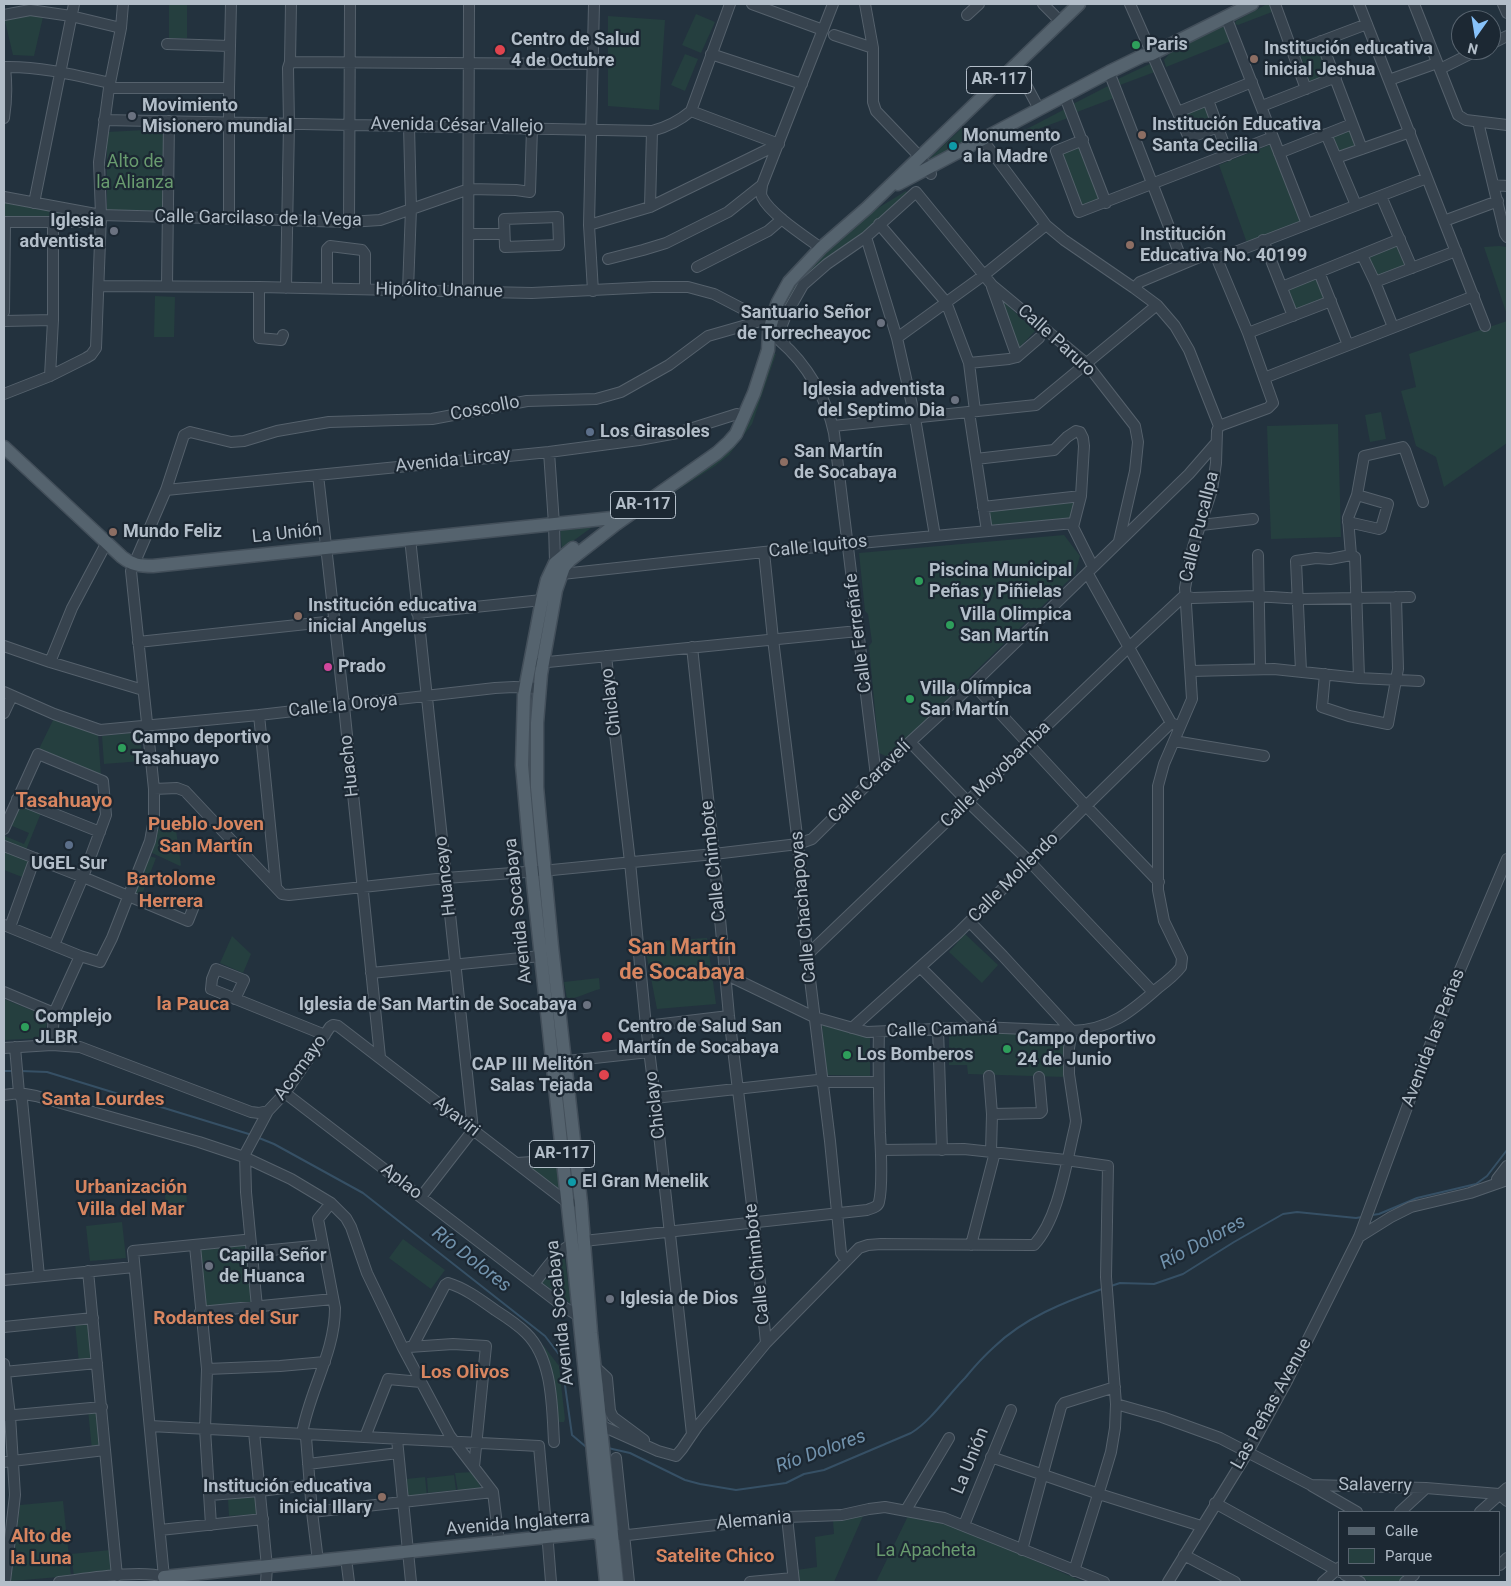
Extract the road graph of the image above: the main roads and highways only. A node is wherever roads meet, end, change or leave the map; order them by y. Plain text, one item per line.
1 (1079, 4) edge
2 (1250, 4) edge
3 (1111, 76) junction
4 (984, 141) junction
5 (929, 171) junction
6 (884, 192) junction
7 (867, 208) junction
8 (768, 325) junction
9 (4, 447) edge
10 (614, 521) junction
11 (558, 568) junction
12 (578, 1243) junction
13 (598, 1433) junction
14 (612, 1535) junction
15 (548, 1540) junction
16 (408, 1555) junction
17 (266, 1575) edge
18 (166, 1580) edge
19 (204, 1582) edge
20 (606, 1582) edge
21 (617, 1582) edge

1 - 6 main road, AR-117
2 - 3 main road
3 - 4 main road
3 - 4 main road
4 - 5 main road
5 - 6 main road
5 - 7 main road
6 - 7 main road, Avenida Socabaya / AR-117
7 - 8 main road, Avenida Socabaya / AR-117
8 - 10 main road, Avenida Socabaya / AR-117
8 - 10 main road, Avenida Socabaya / AR-117
9 - 10 main road, La Unión
10 - 11 main road, Avenida Socabaya / AR-117
11 - 12 main road, Avenida Socabaya / AR-117
11 - 12 main road, Avenida Socabaya / AR-117
12 - 13 main road, Avenida Socabaya / AR-117
12 - 13 main road, Avenida Socabaya / AR-117
13 - 14 main road, Avenida Socabaya / AR-117
14 - 15 main road, Avenida Inglaterra
14 - 20 main road, Avenida Socabaya / AR-117
14 - 21 main road, Avenida Socabaya / AR-117
15 - 16 main road, Avenida Inglaterra
15 - 16 main road, Avenida Inglaterra
16 - 17 main road, Avenida Inglaterra
16 - 17 main road, Avenida Inglaterra
17 - 18 main road, Avenida Inglaterra
17 - 19 main road, Avenida Inglaterra

